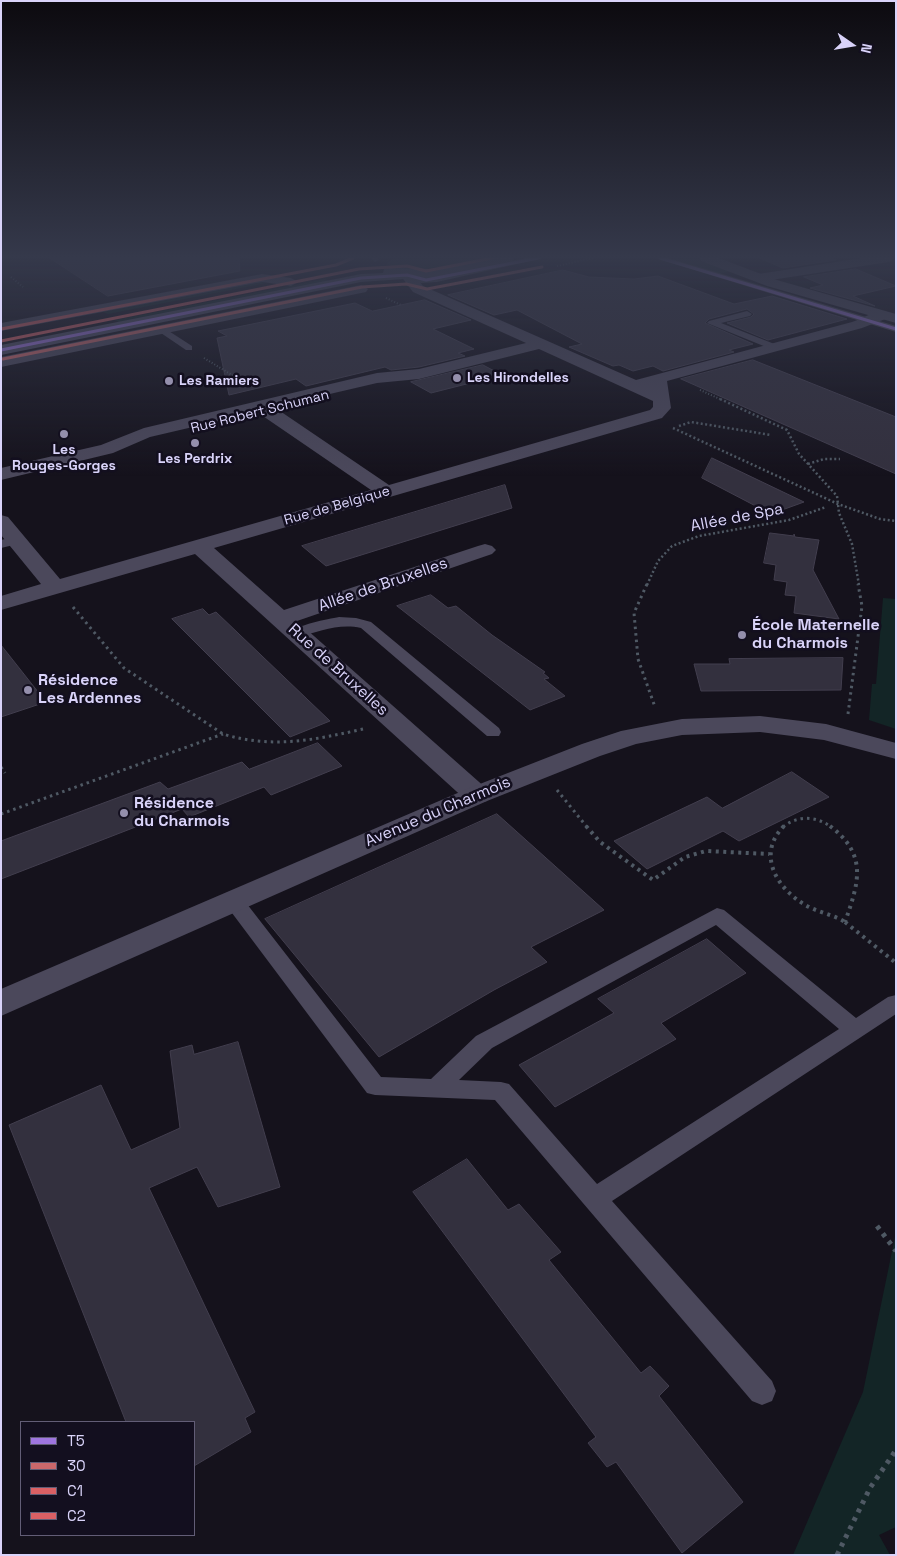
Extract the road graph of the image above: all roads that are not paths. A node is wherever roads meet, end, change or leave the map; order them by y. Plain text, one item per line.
1 (39, 331) edge
2 (107, 331) edge
3 (153, 331) edge
4 (163, 331) edge
5 (511, 331) edge
6 (732, 331) edge
7 (836, 331) edge
8 (1, 338) edge
9 (536, 342) junction
10 (774, 347) junction
11 (189, 348) road end
12 (1, 350) edge
13 (1, 362) edge
14 (659, 379) junction
15 (633, 386) junction
16 (661, 398) junction
17 (261, 402) junction
18 (122, 442) junction
19 (1, 468) edge
20 (1, 474) edge
21 (386, 492) junction
22 (1, 521) edge
23 (9, 542) edge
24 (198, 545) junction
25 (485, 550) dead end
26 (62, 595) junction
27 (1, 603) edge
28 (289, 626) junction
29 (493, 732) dead end
30 (896, 751) edge
31 (477, 795) junction
32 (233, 900) junction
33 (1, 1002) edge
34 (896, 1003) edge
35 (855, 1029) junction
36 (435, 1089) junction
37 (594, 1199) junction
38 (762, 1391) dead end

1 - 8 main road
2 - 12 main road
3 - 13 street
4 - 11 lane
5 - 9 street
6 - 10 lane
7 - 10 street
9 - 15 street
9 - 17 street, Rue Robert Schuman
10 - 14 street
14 - 15 street
14 - 16 street
15 - 16 street
16 - 21 street, Rue de Belgique
17 - 18 street, Rue Robert Schuman
17 - 21 street
18 - 19 street, Rue Robert Schuman
18 - 20 street, Rue Robert Schuman
21 - 24 street, Rue de Belgique
22 - 23 street
23 - 26 street
24 - 26 street, Rue de Belgique
24 - 28 street, Rue de Bruxelles
25 - 28 street, Allée de Bruxelles
26 - 27 street, Rue de Belgique
28 - 29 lane
28 - 31 street, Rue de Bruxelles
30 - 31 street, Avenue du Charmois
31 - 32 street, Avenue du Charmois
32 - 33 street, Avenue du Charmois
32 - 36 lane
34 - 35 lane
35 - 36 lane
35 - 37 lane
36 - 37 lane
37 - 38 lane

